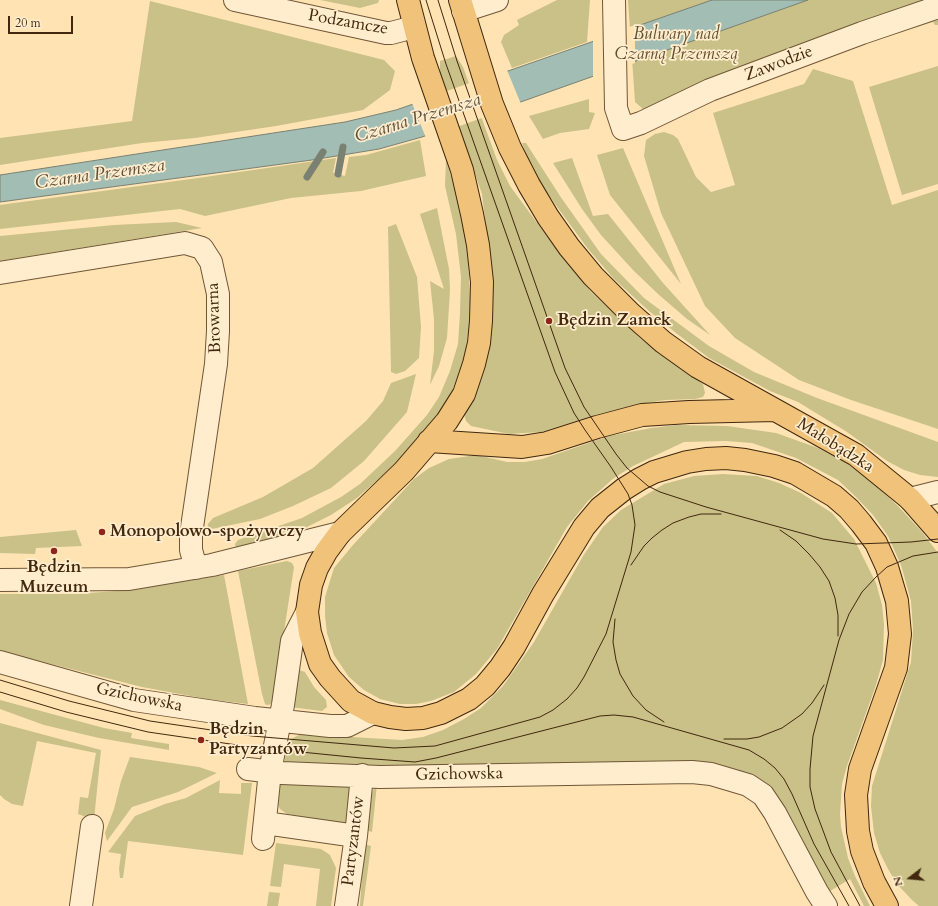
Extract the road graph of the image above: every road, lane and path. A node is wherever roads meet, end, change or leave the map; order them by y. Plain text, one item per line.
1 (235, 0) edge
2 (408, 0) edge
3 (497, 0) edge
4 (614, 0) edge
5 (461, 6) edge
6 (938, 7) edge
7 (414, 27) junction
8 (0, 273) edge
9 (776, 410) junction
10 (429, 441) junction
11 (938, 492) edge
12 (910, 499) junction
13 (938, 531) edge
14 (340, 533) junction
15 (196, 568) junction
16 (0, 580) edge
17 (307, 612) junction
18 (0, 662) edge
19 (373, 713) junction
20 (280, 720) junction
21 (248, 768) dead end
22 (270, 771) junction
23 (362, 775) junction
24 (92, 826) dead end
25 (356, 836) junction
26 (874, 882) junction
27 (81, 906) edge
28 (346, 906) edge
29 (826, 906) edge
30 (888, 906) edge
31 (899, 906) edge

1 - 7 street, Podzamcze
2 - 7 main road
3 - 5 street
4 - 6 street, Zawodzie
5 - 9 main road, Małobądzka
7 - 10 main road
8 - 15 street, Browarna
9 - 10 main road
9 - 12 main road, Małobądzka
10 - 14 main road
11 - 12 street
12 - 13 main road, Małobądzka
14 - 15 street
14 - 17 main road
15 - 16 street
17 - 19 main road
17 - 20 street
18 - 20 street, Gzichowska
19 - 20 street, Gzichowska
19 - 26 main road
20 - 22 street
21 - 22 street, Gzichowska
22 - 23 street, Gzichowska
22 - 25 street
23 - 25 street, Partyzantów
23 - 29 street, Gzichowska
24 - 27 street
25 - 28 street, Partyzantów
26 - 30 main road
26 - 31 main road

